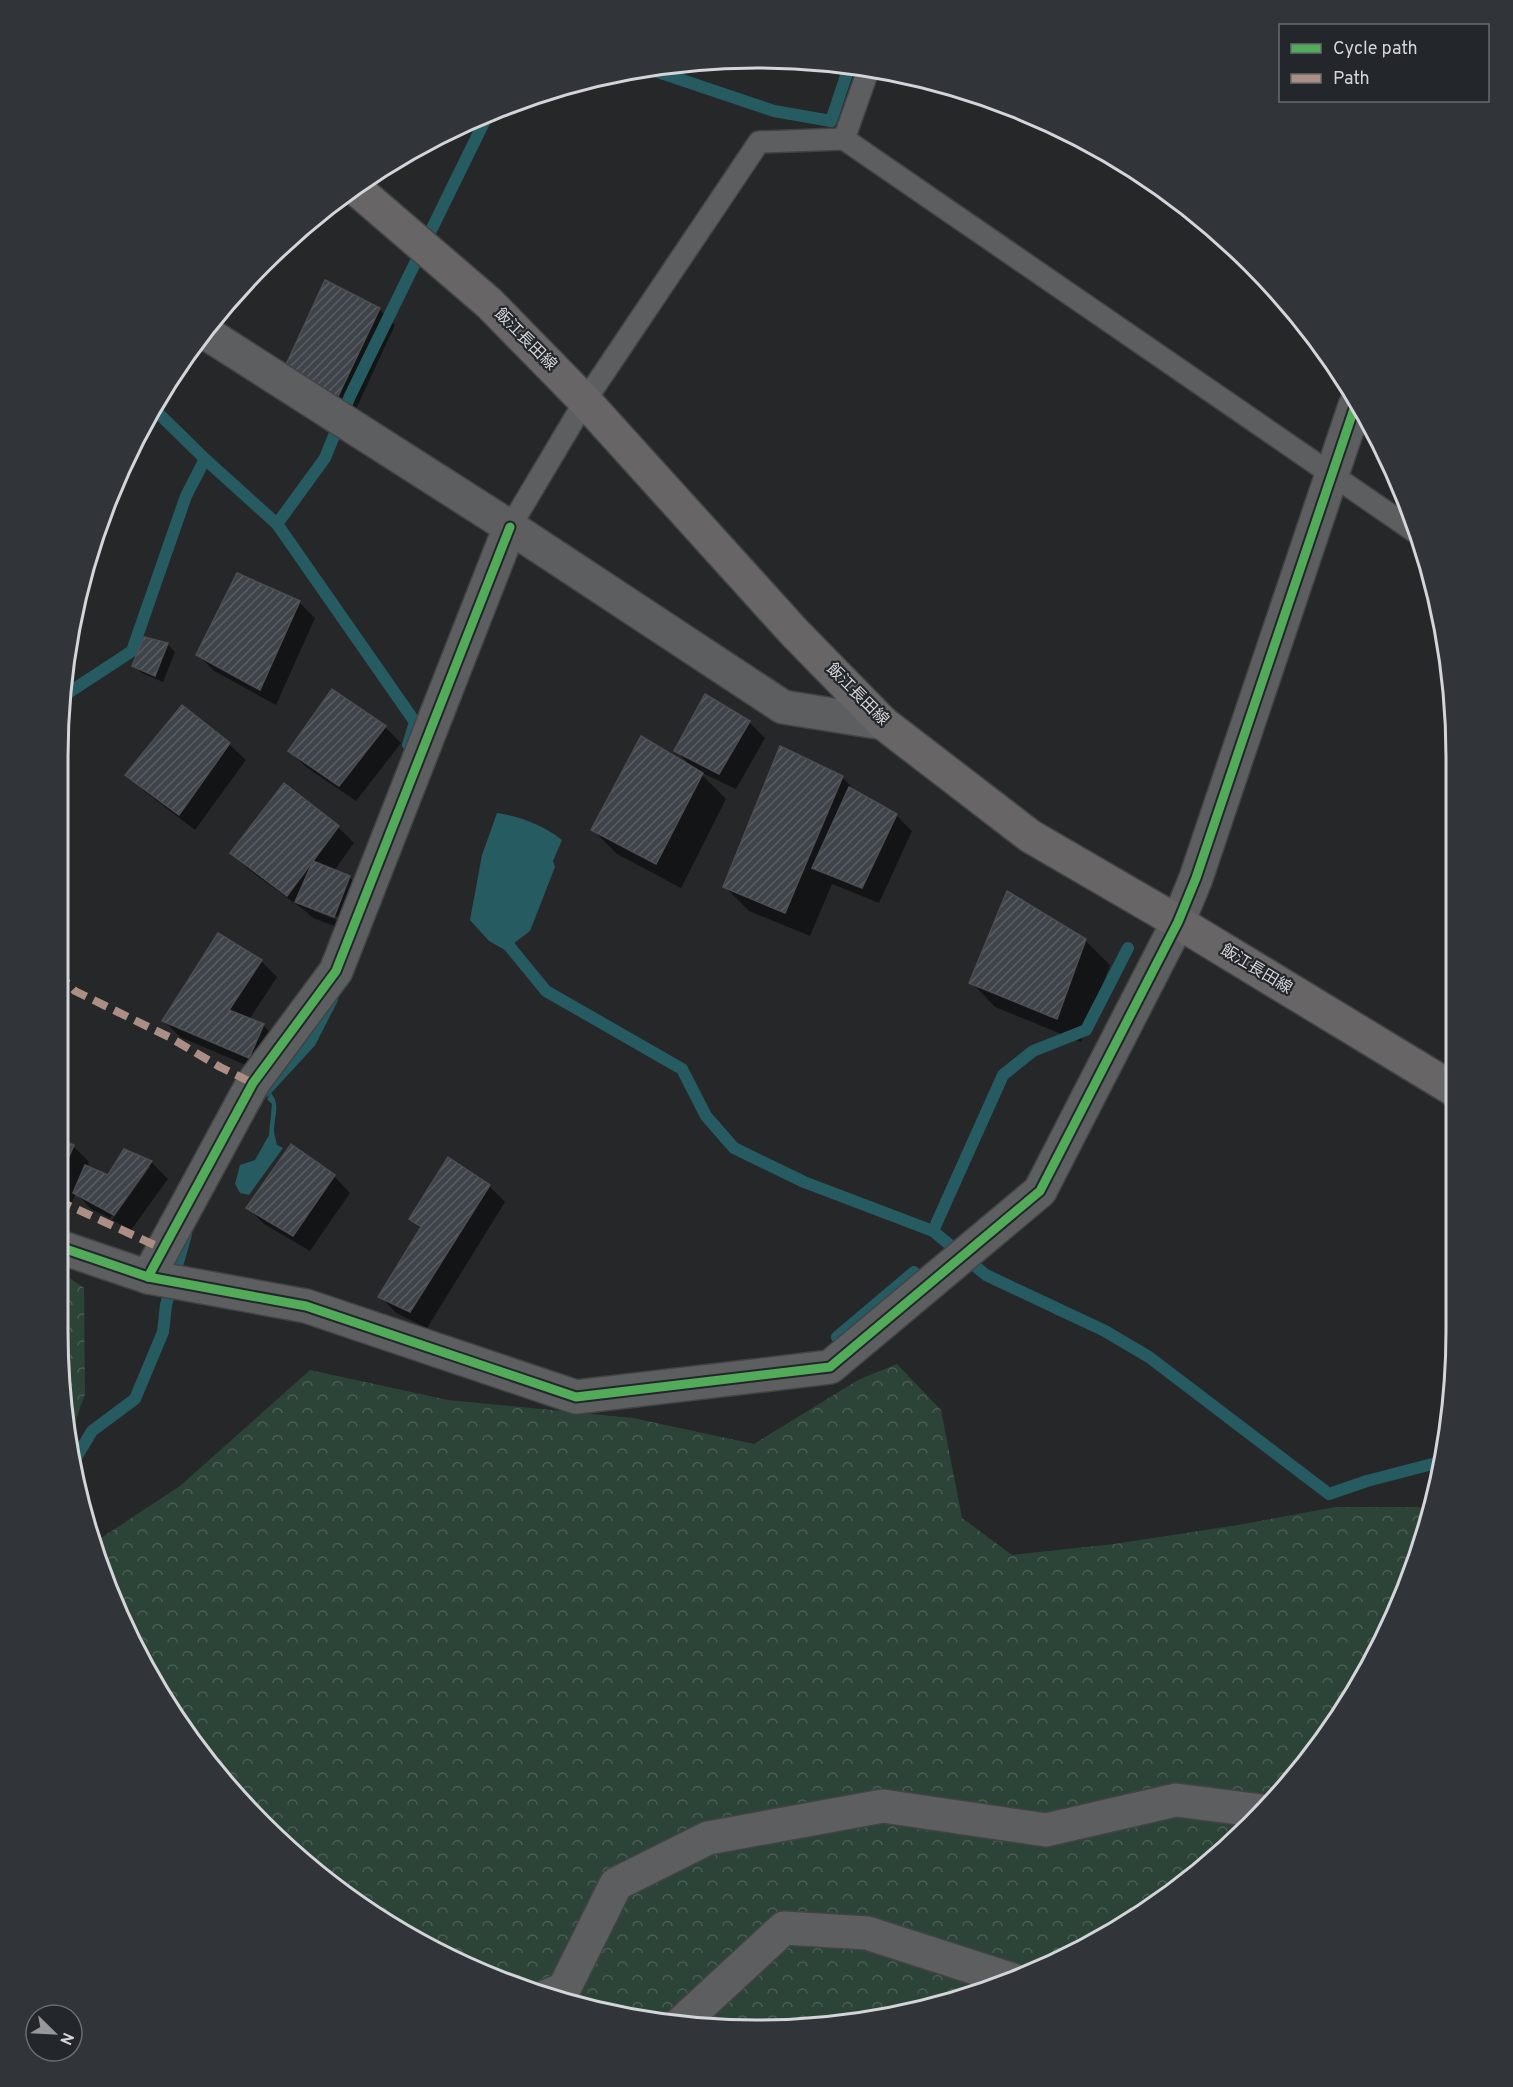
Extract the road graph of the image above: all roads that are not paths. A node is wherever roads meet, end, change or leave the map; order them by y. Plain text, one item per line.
1 (866, 77) edge
2 (844, 139) junction
3 (361, 193) edge
4 (211, 336) edge
5 (585, 401) junction
6 (1353, 412) edge
7 (1332, 476) junction
8 (1405, 525) edge
9 (510, 527) junction
10 (883, 723) junction
11 (1178, 922) junction
12 (1446, 1085) edge
13 (68, 1250) edge
14 (148, 1277) junction
15 (1252, 1810) edge
16 (998, 1975) edge
17 (560, 1991) edge
18 (689, 2016) edge

1 - 2 lane
2 - 5 lane
2 - 7 lane
3 - 5 main road, 飯江長田線
4 - 9 street
5 - 9 lane
5 - 10 main road, 飯江長田線
6 - 7 street
7 - 8 lane
7 - 11 street
9 - 10 street
9 - 14 street
10 - 11 main road, 飯江長田線
11 - 12 main road, 飯江長田線
11 - 14 street
13 - 14 street
15 - 17 street
16 - 18 street

